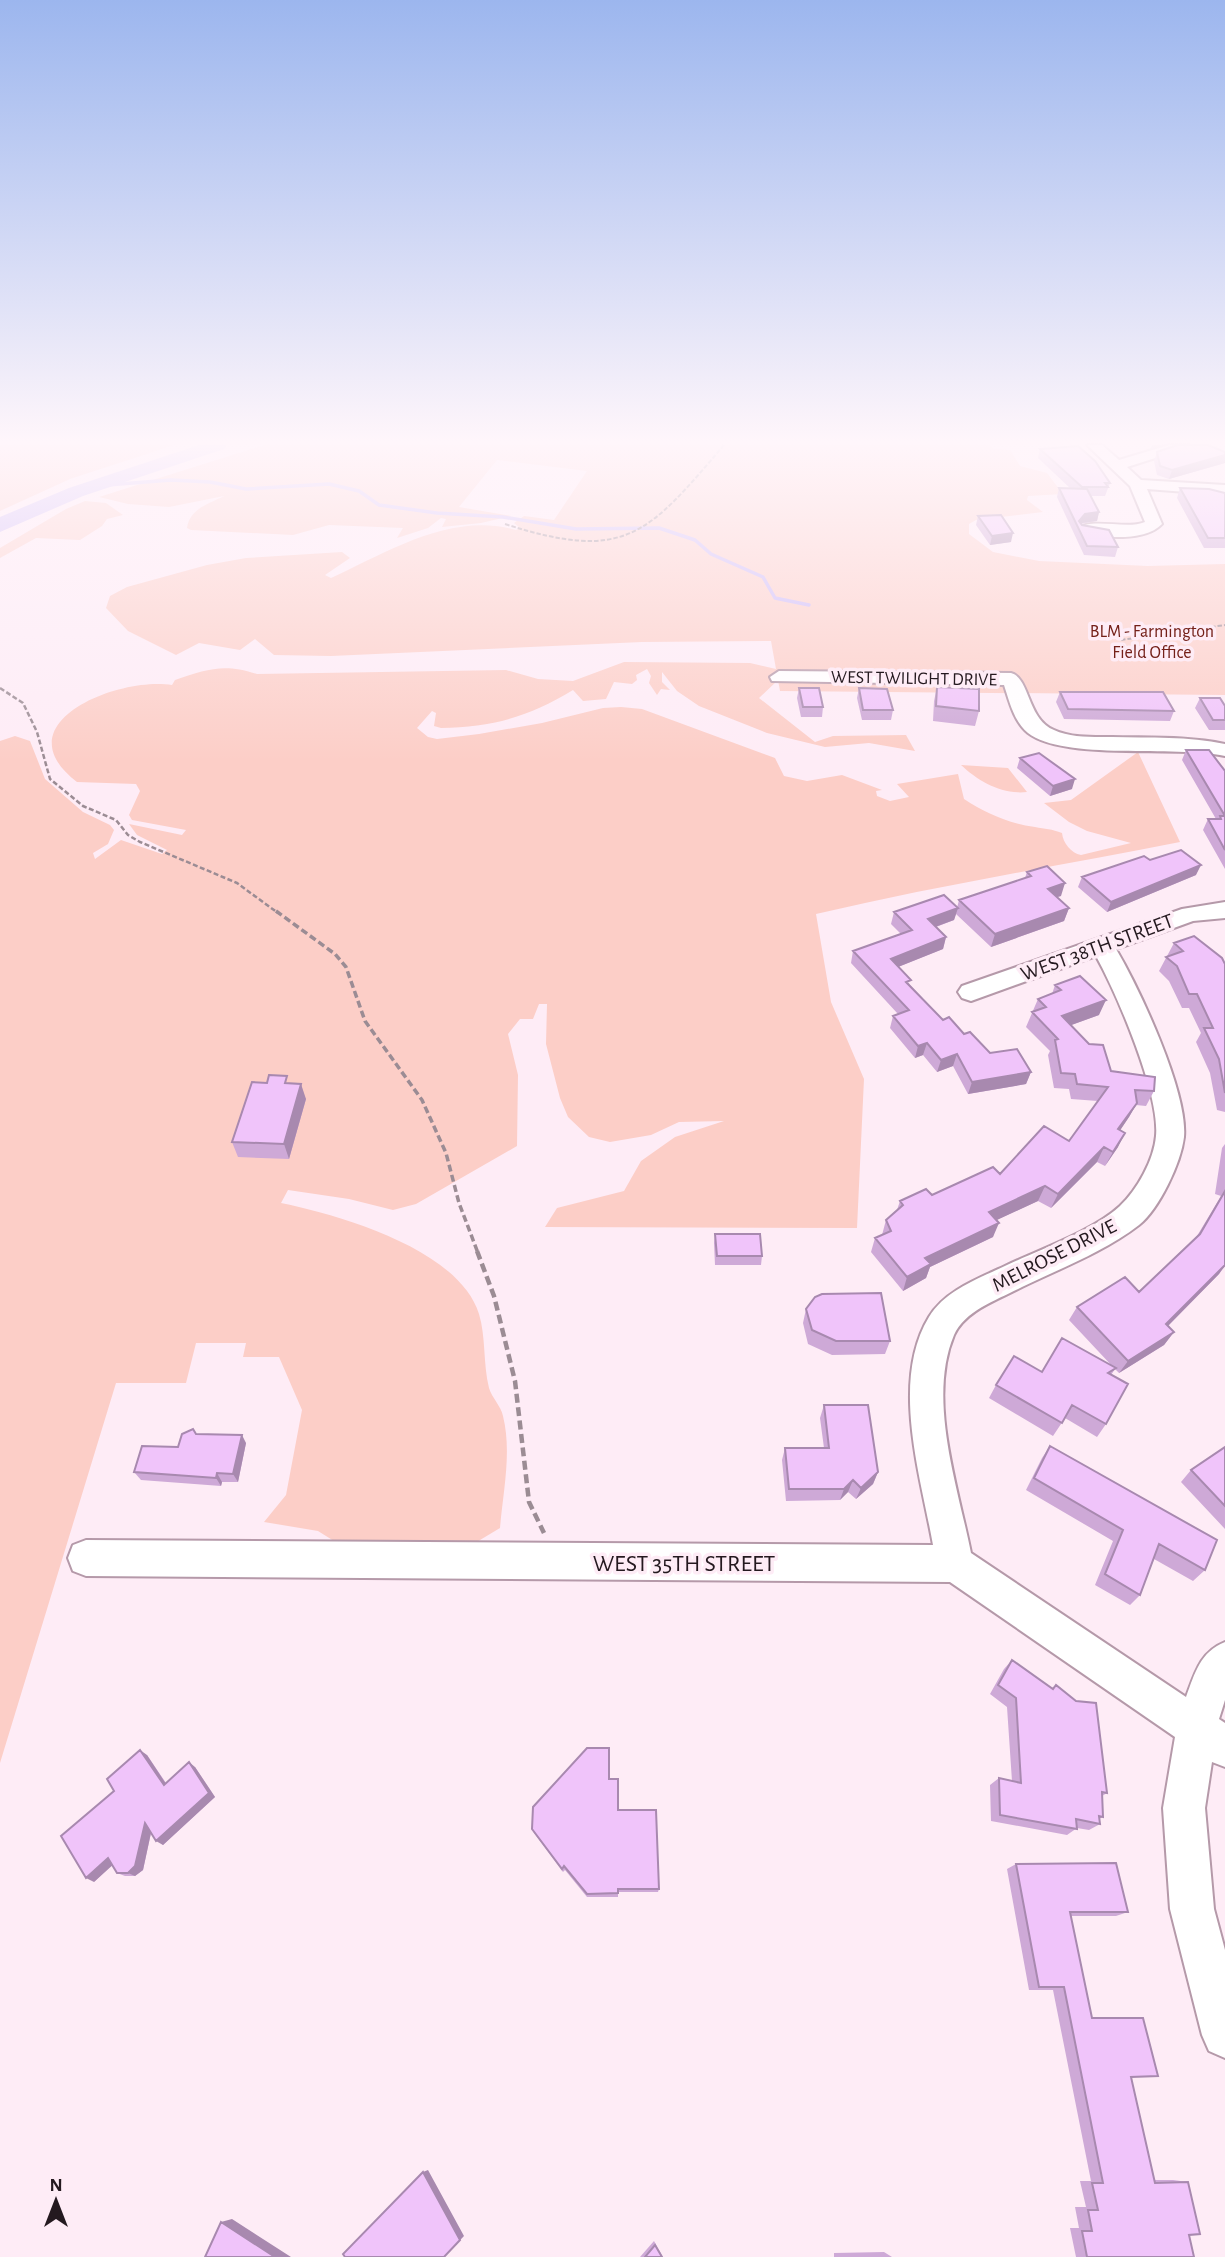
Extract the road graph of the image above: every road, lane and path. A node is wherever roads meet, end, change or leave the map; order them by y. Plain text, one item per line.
1 (1225, 625) edge
2 (1121, 640) dead end
3 (779, 677) dead end
4 (0, 688) edge
5 (1225, 750) edge
6 (1225, 910) edge
7 (1103, 947) junction
8 (971, 992) dead end
9 (86, 1558) dead end
10 (572, 1563) junction
11 (955, 1564) junction
12 (1225, 1661) edge
13 (1211, 1736) edge
14 (1225, 2035) edge

1 - 2 path
3 - 5 street, WEST TWILIGHT DRIVE
4 - 10 path
6 - 7 street, WEST 38TH STREET
7 - 8 street, WEST 38TH STREET
7 - 11 street, MELROSE DRIVE
9 - 10 street, WEST 35TH STREET
10 - 11 street, WEST 35TH STREET
11 - 13 street
12 - 13 street
13 - 14 street

